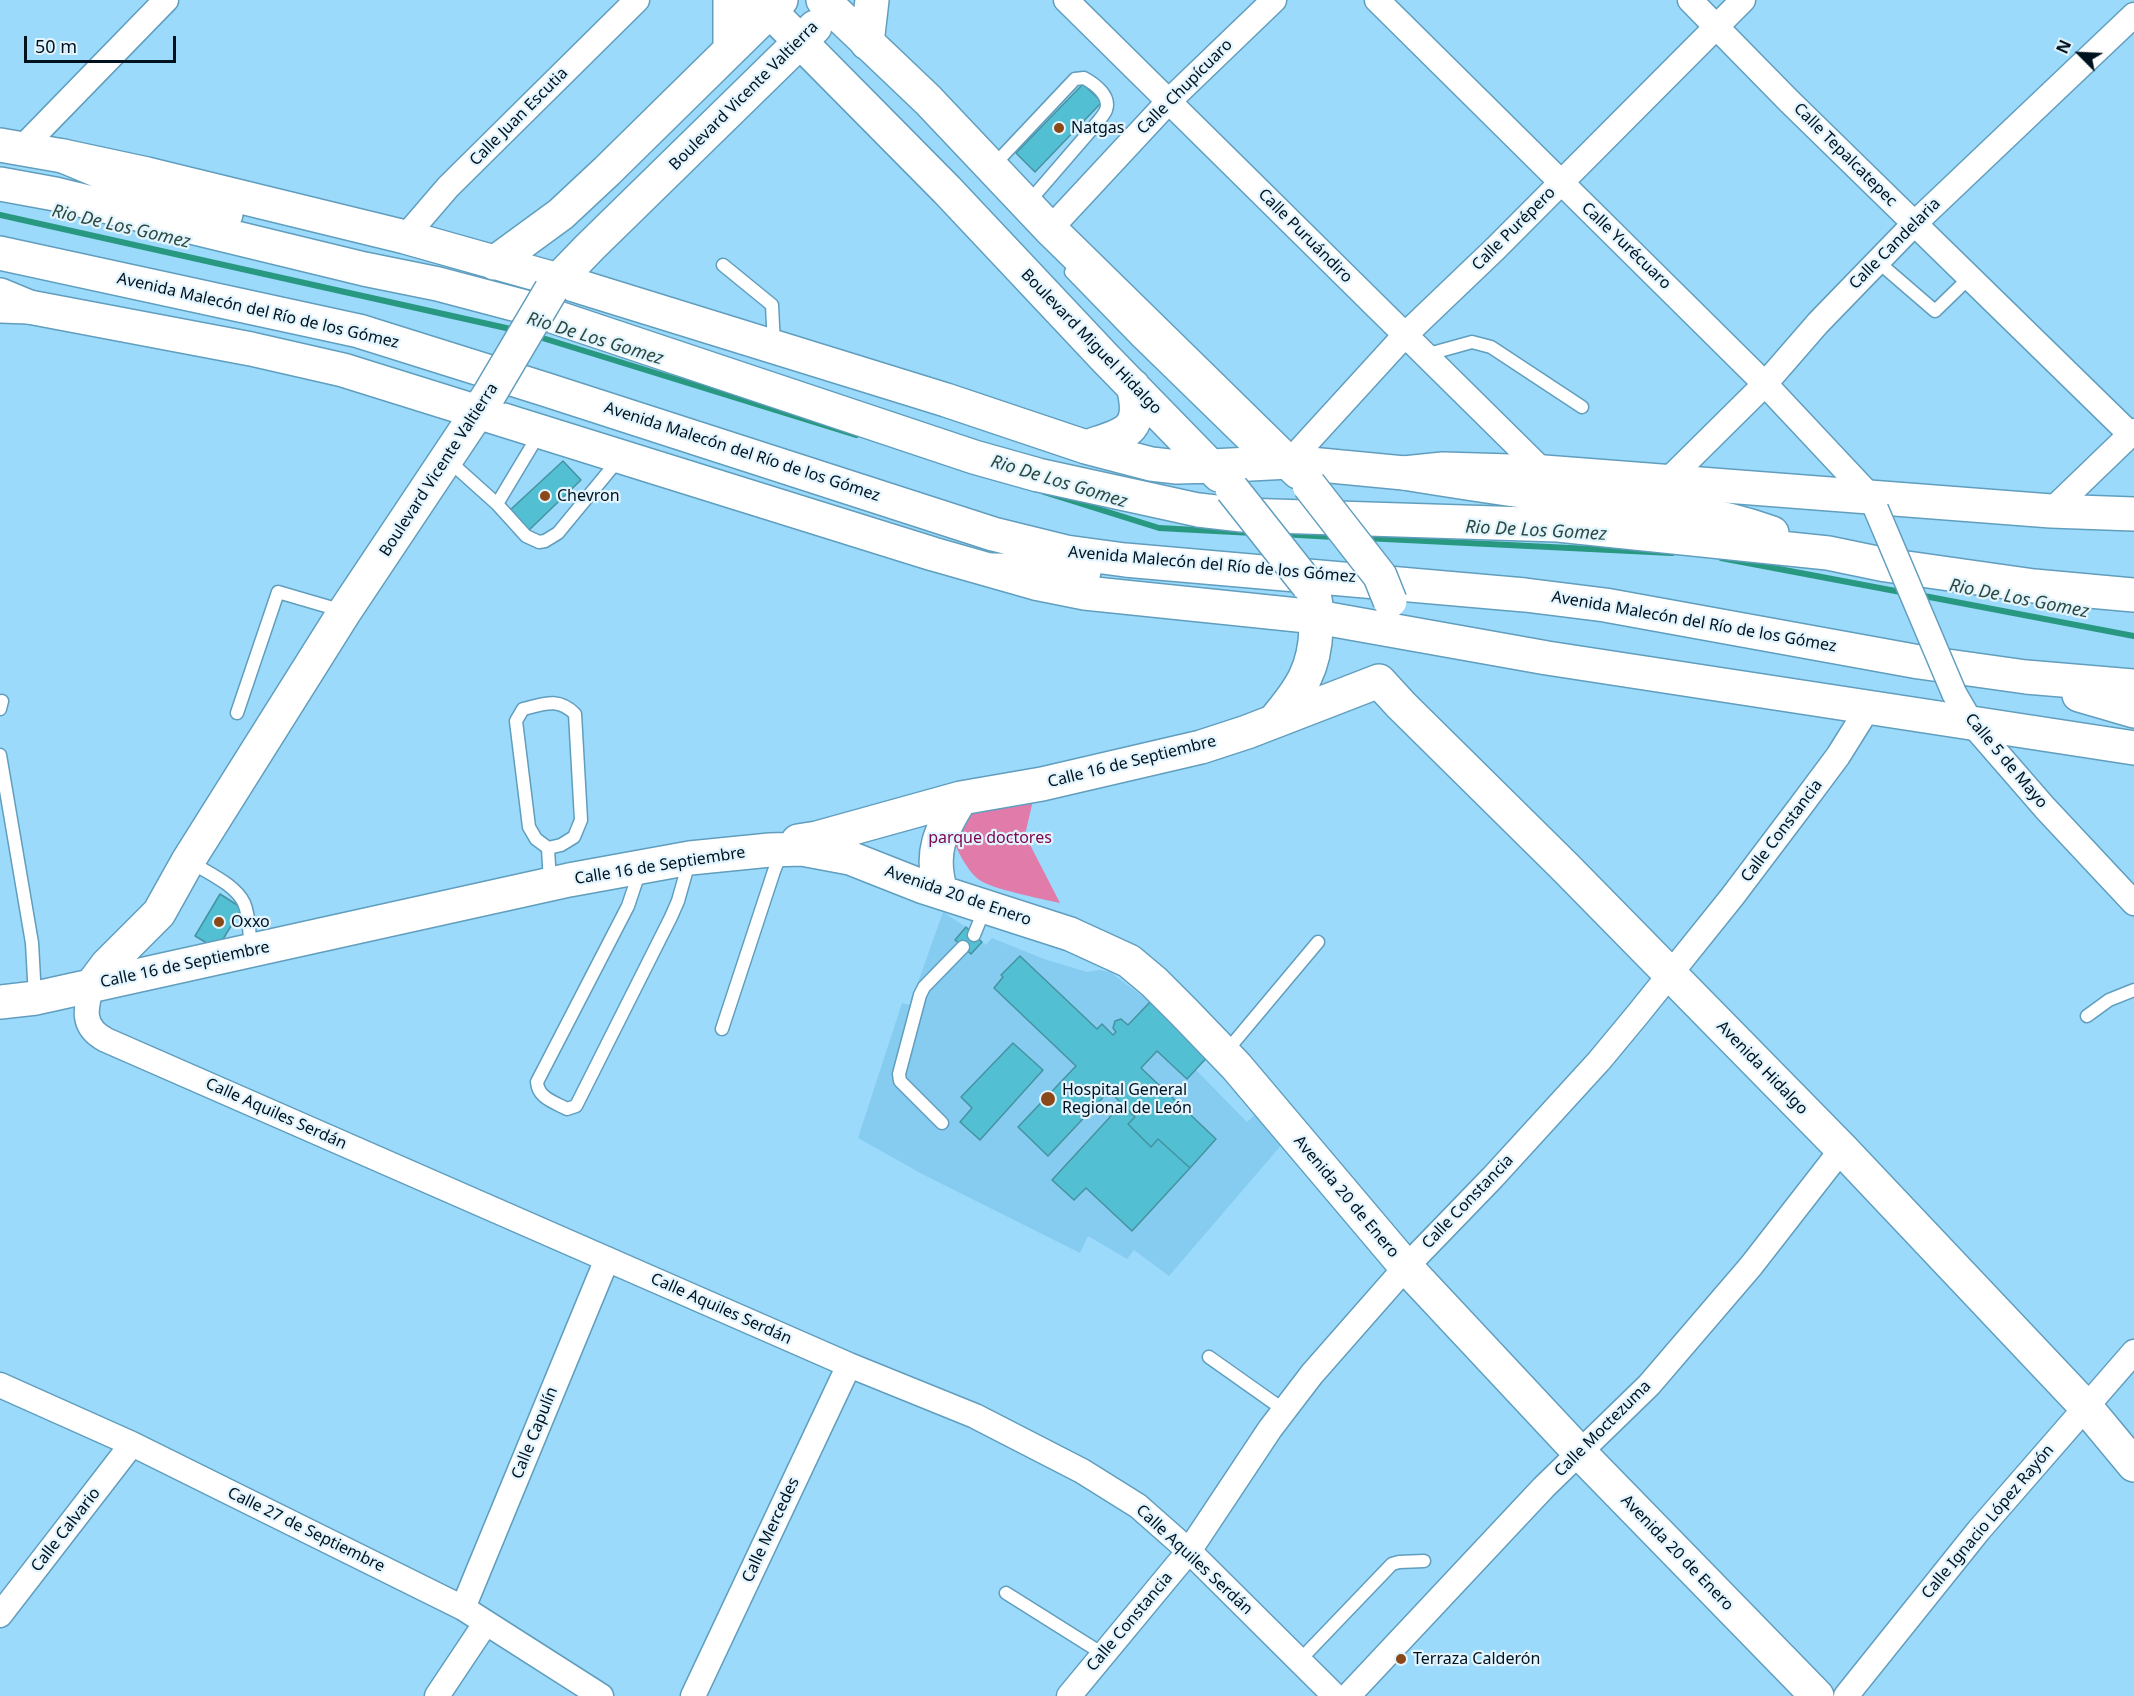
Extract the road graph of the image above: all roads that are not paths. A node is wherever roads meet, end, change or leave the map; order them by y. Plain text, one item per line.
1 (166, 0) edge
2 (637, 0) edge
3 (730, 0) edge
4 (872, 0) edge
5 (1066, 0) edge
6 (1274, 0) edge
7 (1377, 0) edge
8 (1690, 0) edge
9 (1743, 0) edge
10 (772, 3) edge
11 (820, 15) edge
12 (2134, 15) edge
13 (1717, 26) junction
14 (730, 49) junction
15 (872, 56) junction
16 (1170, 100) junction
17 (10, 147) edge
18 (63, 156) junction
19 (991, 168) junction
20 (0, 183) edge
21 (1561, 183) junction
22 (1026, 204) junction
23 (561, 214) junction
24 (1914, 224) junction
25 (1050, 229) junction
26 (405, 237) junction
27 (590, 247) junction
28 (0, 253) edge
29 (1059, 260) dead end
30 (1877, 261) junction
31 (494, 263) junction
32 (723, 266) dead end
33 (364, 269) junction
34 (0, 272) edge
35 (1969, 278) junction
36 (554, 285) junction
37 (10, 303) edge
38 (243, 305) junction
39 (1405, 335) junction
40 (774, 347) junction
41 (1425, 355) junction
42 (1765, 384) junction
43 (1133, 386) junction
44 (484, 403) junction
45 (1582, 407) dead end
46 (541, 430) junction
47 (2132, 433) edge
48 (1086, 447) junction
49 (622, 456) junction
50 (447, 459) junction
51 (1287, 470) junction
52 (1544, 472) junction
53 (1404, 473) junction
54 (1222, 474) junction
55 (1666, 482) junction
56 (1873, 503) junction
57 (497, 504) junction
58 (2051, 511) junction
59 (2134, 514) edge
60 (1828, 553) junction
61 (993, 570) junction
62 (2134, 573) edge
63 (1961, 575) junction
64 (1300, 579) junction
65 (2134, 595) edge
66 (345, 611) junction
67 (1388, 615) junction
68 (1317, 617) junction
69 (2026, 677) junction
70 (1379, 681) junction
71 (2134, 686) edge
72 (1868, 708) junction
73 (2134, 711) edge
74 (237, 712) dead end
75 (1274, 721) junction
76 (1972, 724) junction
77 (2134, 748) edge
78 (0, 754) edge
79 (961, 798) junction
80 (548, 848) junction
81 (783, 849) junction
82 (690, 858) junction
83 (188, 861) junction
84 (642, 866) junction
85 (550, 884) junction
86 (940, 892) junction
87 (2134, 903) edge
88 (1318, 942) dead end
89 (963, 947) dead end
90 (252, 951) junction
91 (1670, 973) junction
92 (92, 985) junction
93 (2134, 990) edge
94 (36, 998) junction
95 (0, 1002) edge
96 (2086, 1016) dead end
97 (722, 1029) dead end
98 (1224, 1054) junction
99 (942, 1123) dead end
100 (1842, 1149) junction
101 (607, 1259) junction
102 (1406, 1267) junction
103 (2134, 1352) edge
104 (1209, 1357) dead end
105 (849, 1365) junction
106 (0, 1385) edge
107 (2085, 1406) junction
108 (1284, 1410) junction
109 (132, 1444) junction
110 (1580, 1453) junction
111 (2134, 1465) edge
112 (1189, 1551) junction
113 (1424, 1561) dead end
114 (1006, 1593) dead end
115 (463, 1608) junction
116 (0, 1615) edge
117 (486, 1624) junction
118 (1103, 1654) junction
119 (1299, 1661) junction
120 (437, 1696) edge
121 (601, 1696) edge
122 (693, 1696) edge
123 (1069, 1696) edge
124 (1335, 1696) edge
125 (1348, 1696) edge
126 (1817, 1696) edge
127 (1846, 1696) edge

1 - 17 street
2 - 26 street, Calle Juan Escutia
3 - 14 street
4 - 15 street
5 - 16 street, Calle Puruándiro
6 - 16 street, Calle Chupícuaro
7 - 21 street, Calle Yurécuaro
8 - 13 street, Calle Tepalcatepec
9 - 13 street, Calle Purépero
10 - 11 street, Boulevard Miguel Hidalgo
10 - 14 street
11 - 15 street, Boulevard Miguel Hidalgo
11 - 27 street, Boulevard Vicente Valtierra
11 - 43 street, Boulevard Miguel Hidalgo
11 - 54 lane
12 - 24 street, Calle Candelaria
13 - 21 street, Calle Purépero
13 - 24 street, Calle Tepalcatepec
14 - 23 street
15 - 19 street, Boulevard Miguel Hidalgo
16 - 25 street, Calle Chupícuaro
16 - 39 street, Calle Puruándiro
17 - 18 street
18 - 26 street
18 - 33 street
19 - 22 street, Boulevard Miguel Hidalgo
19 - 22 lane
20 - 33 street
21 - 39 street, Calle Purépero
21 - 42 street, Calle Yurécuaro
22 - 25 street, Boulevard Miguel Hidalgo
23 - 27 street
23 - 31 street
24 - 30 street, Calle Candelaria
24 - 35 street, Calle Tepalcatepec
25 - 51 street, Boulevard Miguel Hidalgo
26 - 31 street
27 - 36 street, Boulevard Vicente Valtierra
28 - 38 street, Avenida Malecón del Río de los Gómez
29 - 51 lane
30 - 35 lane
30 - 42 street, Calle Candelaria
31 - 36 street
32 - 40 lane
33 - 60 street
34 - 38 street
35 - 47 street, Calle Tepalcatepec
36 - 40 street
36 - 44 street, Boulevard Vicente Valtierra, bridge
37 - 44 street
38 - 64 street, Avenida Malecón del Río de los Gómez
39 - 41 street, Calle Puruándiro
39 - 51 street, Calle Purépero
40 - 48 street
41 - 45 lane
41 - 52 street, Calle Puruándiro
42 - 55 street, Calle Candelaria
42 - 56 street, Calle Yurécuaro
43 - 48 street
43 - 54 street, Boulevard Miguel Hidalgo
44 - 46 street
44 - 50 street, Boulevard Vicente Valtierra
46 - 49 street
46 - 57 lane
47 - 58 street
48 - 54 street
49 - 57 lane
49 - 61 street
50 - 57 lane
50 - 66 street, Boulevard Vicente Valtierra
51 - 53 street
51 - 54 street
51 - 67 street, Boulevard Miguel Hidalgo, bridge
52 - 53 street
52 - 55 street
53 - 60 street
54 - 64 street, Boulevard Miguel Hidalgo, bridge
55 - 56 street
56 - 58 street
56 - 76 street, Calle 5 de Mayo, bridge
58 - 59 street
60 - 63 street
61 - 64 street
61 - 68 street
62 - 63 street
63 - 65 street
64 - 68 street, Boulevard Miguel Hidalgo
64 - 69 street, Avenida Malecón del Río de los Gómez
66 - 74 lane
66 - 83 street, Boulevard Vicente Valtierra
67 - 68 street
67 - 70 street
67 - 72 street
68 - 75 street, Boulevard Miguel Hidalgo
69 - 71 street, Avenida Malecón del Río de los Gómez
69 - 73 street
70 - 75 street, Calle 16 de Septiembre
70 - 91 street, Avenida Hidalgo
72 - 76 street
72 - 91 street, Calle Constancia
75 - 79 street, Calle 16 de Septiembre
76 - 77 street
76 - 87 street, Calle 5 de Mayo
78 - 94 lane
79 - 81 street, Calle 16 de Septiembre
79 - 86 street
80 - 80 lane
80 - 85 lane
81 - 82 street, Calle 16 de Septiembre
81 - 86 street, Avenida 20 de Enero
81 - 97 lane
82 - 84 street, Calle 16 de Septiembre
82 - 84 lane
83 - 90 lane
83 - 92 street, Boulevard Vicente Valtierra
84 - 85 street, Calle 16 de Septiembre
85 - 90 street, Calle 16 de Septiembre
86 - 98 street, Avenida 20 de Enero
88 - 98 lane
89 - 99 lane
90 - 92 street, Calle 16 de Septiembre
91 - 100 street, Avenida Hidalgo
91 - 102 street, Calle Constancia
92 - 94 street, Calle 16 de Septiembre
92 - 101 street, Calle Aquiles Serdán
93 - 96 lane
94 - 95 street, Calle 16 de Septiembre
98 - 102 street, Avenida 20 de Enero
100 - 107 street, Avenida Hidalgo
100 - 110 street, Calle Moctezuma
101 - 105 street, Calle Aquiles Serdán
101 - 115 street, Calle Capulín
102 - 108 street, Calle Constancia
102 - 110 street, Avenida 20 de Enero
103 - 107 street, Calle Ignacio López Rayón
104 - 108 lane
105 - 112 street, Calle Aquiles Serdán
105 - 122 street, Calle Mercedes
106 - 109 street, Calle 27 de Septiembre
107 - 111 street, Avenida Hidalgo
107 - 127 street, Calle Ignacio López Rayón
108 - 112 street, Calle Constancia
109 - 115 street, Calle 27 de Septiembre
109 - 116 street, Calle Calvario
110 - 125 street, Calle Moctezuma
110 - 126 street, Avenida 20 de Enero
112 - 118 street, Calle Constancia
112 - 119 street, Calle Aquiles Serdán
113 - 119 lane
114 - 118 lane
115 - 117 street, Calle 27 de Septiembre
117 - 120 street
117 - 121 street, Calle 27 de Septiembre
118 - 123 street, Calle Constancia
119 - 124 street, Calle Aquiles Serdán

